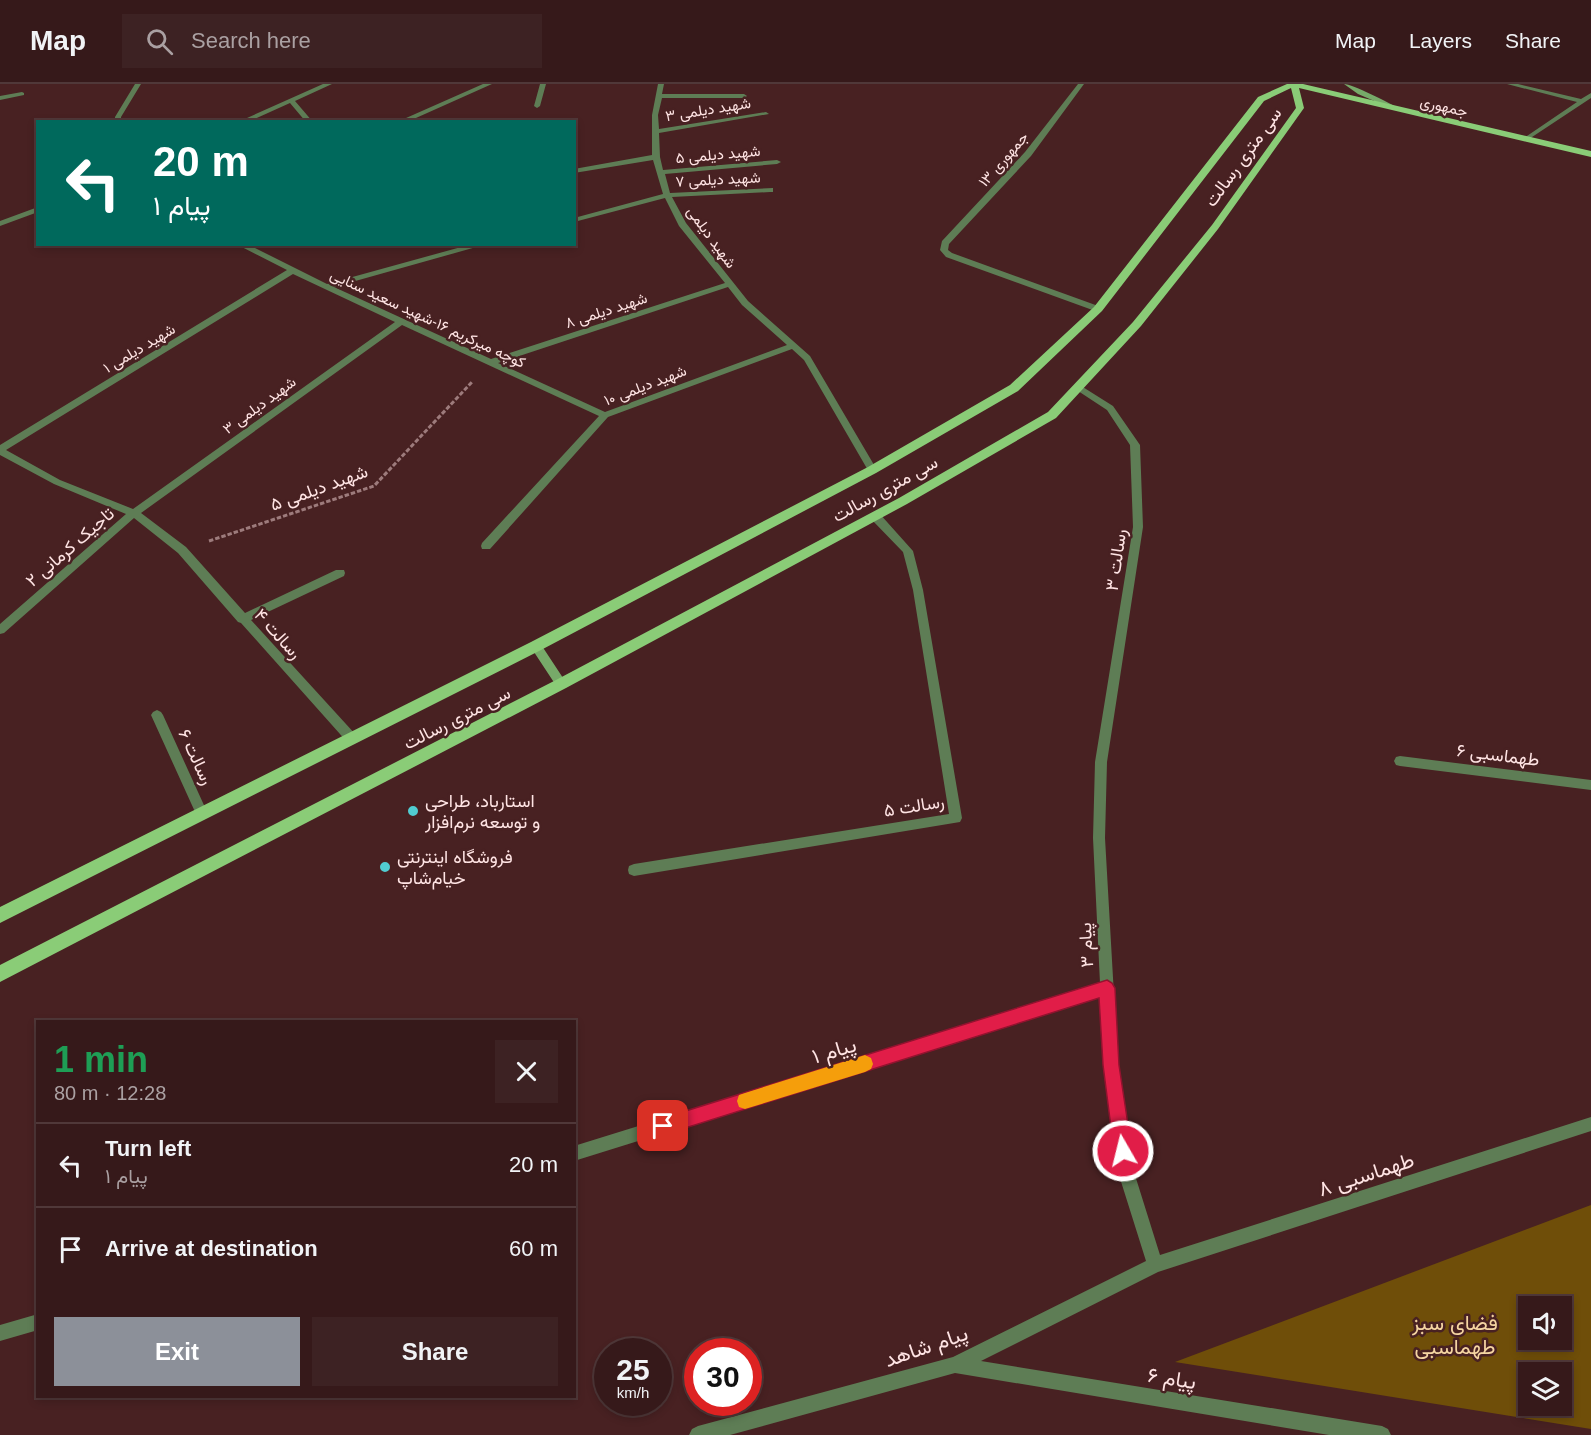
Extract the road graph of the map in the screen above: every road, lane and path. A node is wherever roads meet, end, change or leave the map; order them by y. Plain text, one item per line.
1 (138, 84) edge
2 (329, 84) edge
3 (489, 84) edge
4 (543, 84) edge
5 (661, 84) edge
6 (1081, 84) edge
7 (1293, 84) edge
8 (1347, 84) edge
9 (1510, 84) edge
10 (22, 94) dead end
11 (1591, 95) edge
12 (659, 96) junction
13 (744, 96) dead end
14 (0, 98) edge
15 (291, 100) junction
16 (1582, 101) junction
17 (537, 106) dead end
18 (1396, 109) junction
19 (765, 114) dead end
20 (118, 120) edge
21 (246, 120) edge
22 (308, 120) edge
23 (405, 120) edge
24 (655, 132) junction
25 (1526, 140) junction
26 (1591, 154) edge
27 (656, 157) junction
28 (777, 162) dead end
29 (576, 171) edge
30 (661, 172) junction
31 (770, 190) dead end
32 (667, 195) junction
33 (36, 209) edge
34 (576, 219) edge
35 (0, 224) edge
36 (244, 246) edge
37 (476, 246) edge
38 (293, 270) junction
39 (730, 284) junction
40 (326, 287) junction
41 (1098, 309) junction
42 (402, 321) junction
43 (793, 346) junction
44 (491, 362) junction
45 (1078, 387) junction
46 (605, 415) junction
47 (0, 450) edge
48 (872, 470) junction
49 (134, 513) junction
50 (875, 516) junction
51 (486, 546) dead end
52 (182, 550) junction
53 (340, 573) dead end
54 (242, 619) junction
55 (0, 630) edge
56 (536, 646) junction
57 (561, 684) junction
58 (157, 715) dead end
59 (352, 739) junction
60 (1400, 761) dead end
61 (1101, 762) joint
62 (1591, 785) edge
63 (202, 814) junction
64 (634, 870) dead end
65 (0, 915) edge
66 (0, 974) edge
67 (1107, 988) junction
68 (1591, 1124) edge
69 (576, 1153) edge
70 (1155, 1265) junction
71 (36, 1323) edge
72 (0, 1333) edge
73 (955, 1365) junction
74 (698, 1435) edge
75 (1382, 1435) edge

1 - 20 street
2 - 15 street
3 - 23 street
4 - 17 street
5 - 12 street, شهید دیلمی
6 - 41 street, ۱۳ جمهوری
7 - 18 main road, جمهوری
7 - 41 main road, سی متری رسالت
7 - 45 main road, سی متری رسالت
8 - 18 main road
9 - 16 street
10 - 14 street
11 - 16 street
12 - 13 street
12 - 24 street, شهید دیلمی
15 - 21 street
15 - 22 street
16 - 25 street
18 - 25 main road, جمهوری
19 - 24 street, ۳ شهید دیلمی
24 - 27 street, شهید دیلمی
25 - 26 main road, جمهوری
27 - 29 street
27 - 30 street, شهید دیلمی
28 - 30 street, ۵ شهید دیلمی
30 - 32 street, شهید دیلمی
31 - 32 street, ۷ شهید دیلمی
32 - 34 street, ۷ شهید دیلمی
32 - 39 street, شهید دیلمی
33 - 35 street
36 - 38 street, کوچه میرکریم ۱۶-شهید سعید سنایی
37 - 40 street
38 - 40 street, کوچه میرکریم ۱۶-شهید سعید سنایی
38 - 47 street, شهید دیلمی ۱
39 - 43 street, شهید دیلمی
39 - 44 street, ۸ شهید دیلمی
40 - 42 street, کوچه میرکریم ۱۶-شهید سعید سنایی
41 - 48 main road, سی متری رسالت
42 - 44 street, کوچه میرکریم ۱۶-شهید سعید سنایی
42 - 49 street, شهید دیلمی ۳
43 - 46 street, ۱۰ شهید دیلمی
43 - 48 street, شهید دیلمی
44 - 46 street, کوچه میرکریم ۱۶-شهید سعید سنایی
44 - 52 path, شهید دیلمی ۵
45 - 50 main road, سی متری رسالت
45 - 61 street, ۳ رسالت
46 - 51 street, ۱۰ شهید دیلمی
47 - 49 street, ۴ رسالت
48 - 56 main road, سی متری رسالت
49 - 52 street, ۴ رسالت
49 - 55 street, تاجیک کرمانی ۲
50 - 57 main road, سی متری رسالت
50 - 64 street, ۵ رسالت
52 - 54 street, ۴ رسالت
53 - 54 street
54 - 59 street, ۴ رسالت
56 - 57 main road
56 - 59 main road, سی متری رسالت
57 - 66 main road, سی متری رسالت
58 - 63 street, ۶ رسالت
59 - 63 main road, سی متری رسالت
60 - 62 street, ۶ طهماسبی
61 - 67 street, ۳ پیام
63 - 65 main road, سی متری رسالت
67 - 69 street, ۱ پیام
67 - 70 street, ۳ پیام
68 - 70 street, ۸ طهماسبی
70 - 73 street, پیام شاهد
71 - 72 street
73 - 74 street, پیام شاهد
73 - 75 street, ۶ پیام

